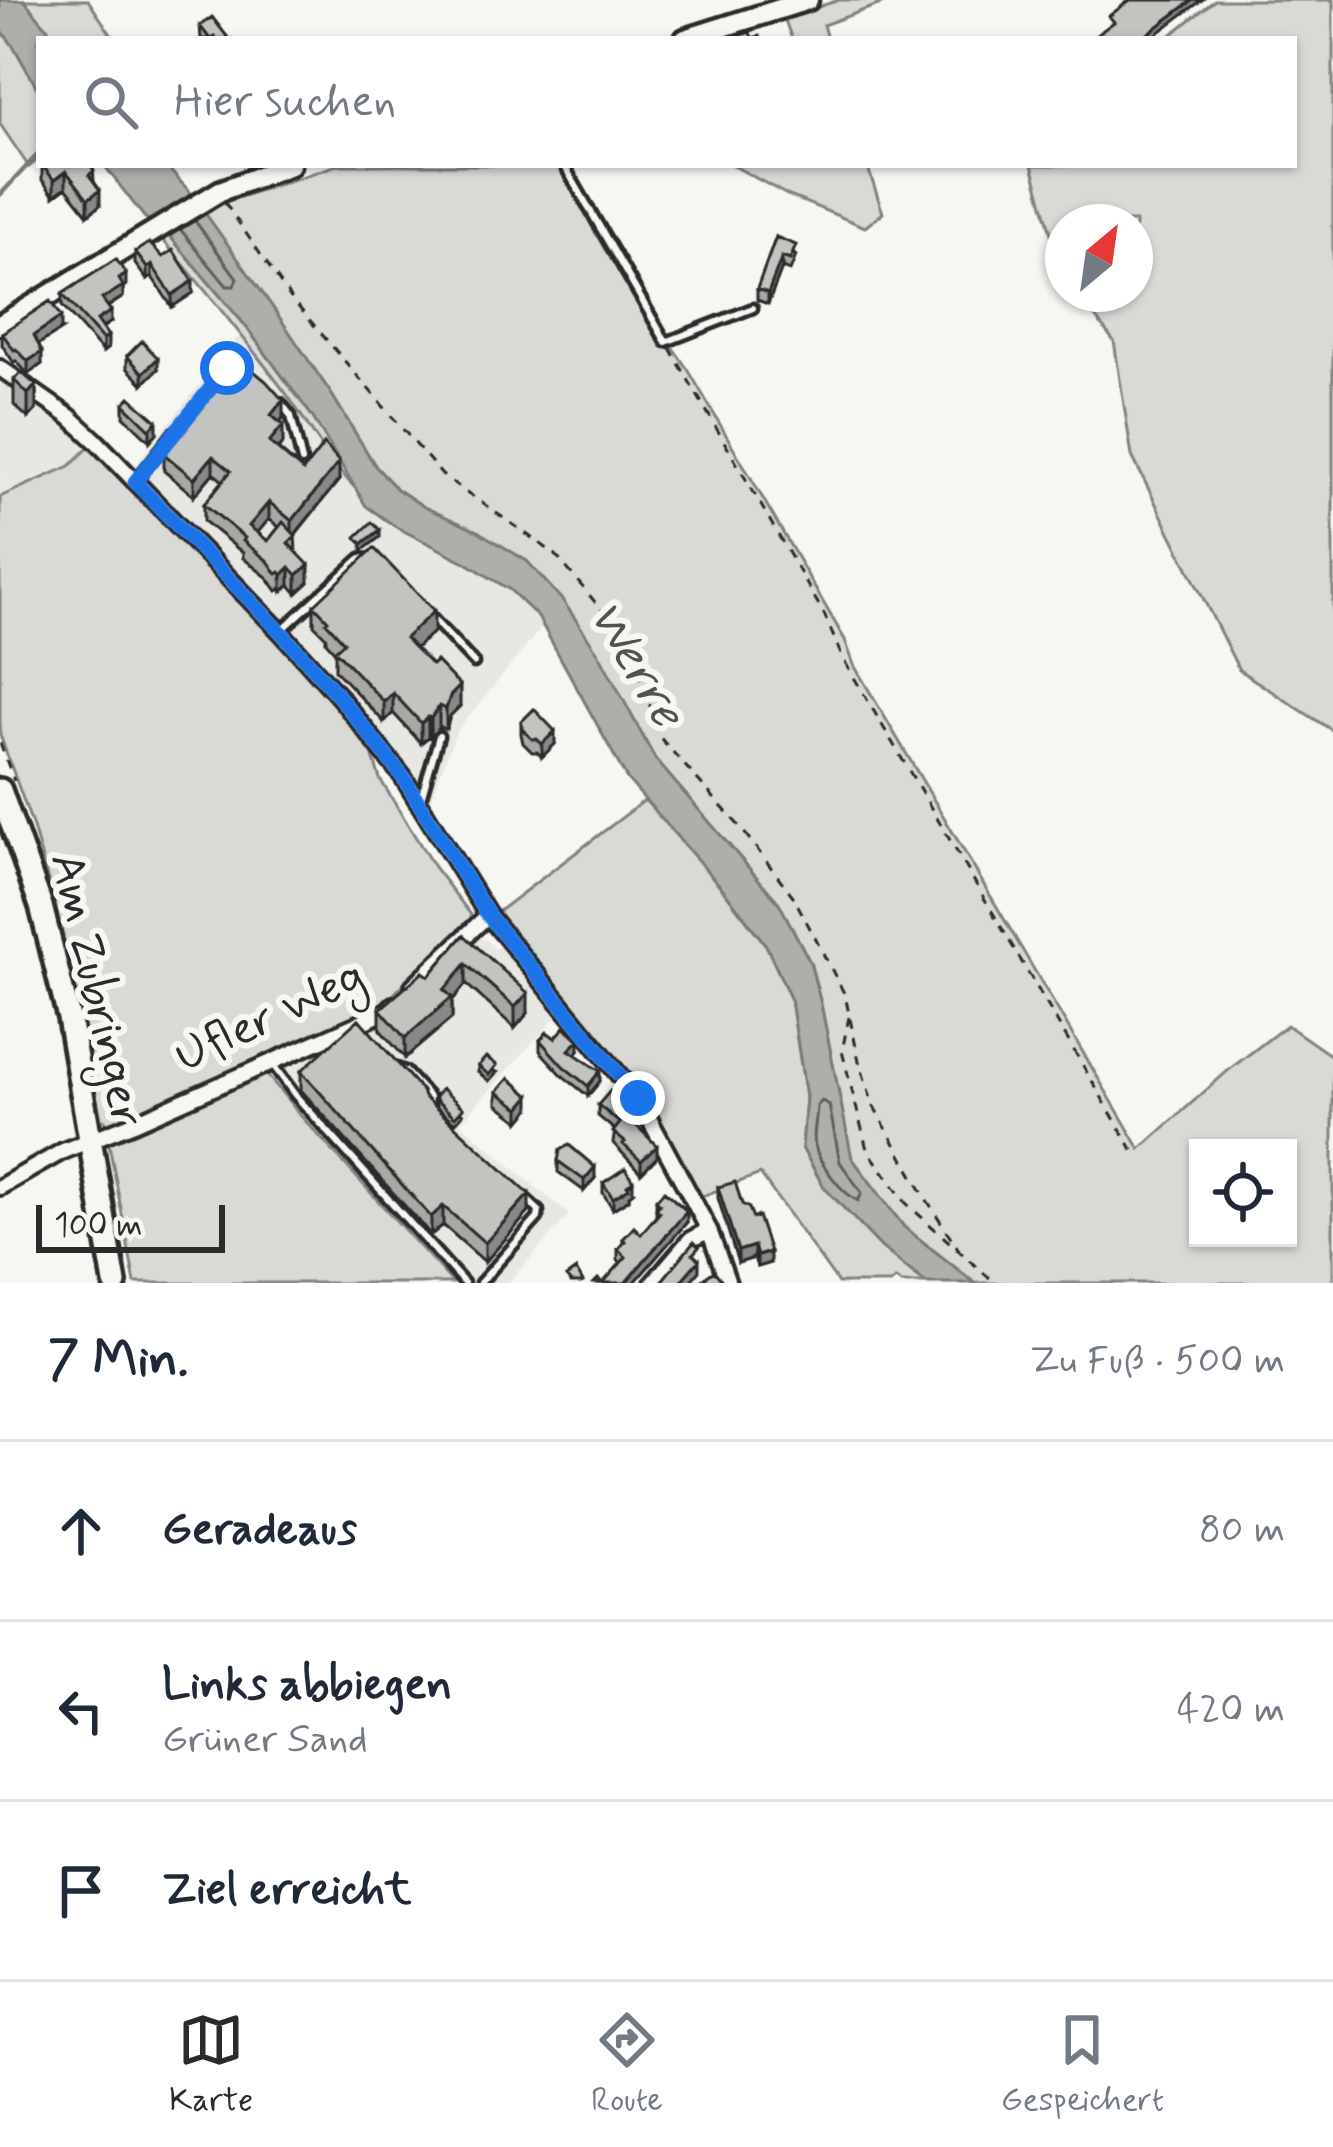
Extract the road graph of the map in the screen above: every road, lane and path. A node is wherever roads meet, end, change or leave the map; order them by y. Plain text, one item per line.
1 (808, 0) edge
2 (694, 36) edge
3 (282, 168) edge
4 (565, 168) edge
5 (220, 191) junction
6 (754, 308) dead end
7 (0, 325) edge
8 (666, 342) junction
9 (0, 368) edge
10 (269, 391) edge
11 (177, 429) edge
12 (302, 460) dead end
13 (135, 482) junction
14 (377, 560) edge
15 (426, 611) edge
16 (280, 631) junction
17 (474, 663) dead end
18 (439, 736) dead end
19 (0, 790) edge
20 (419, 806) junction
21 (488, 915) junction
22 (850, 1015) junction
23 (362, 1022) junction
24 (373, 1038) edge
25 (386, 1054) edge
26 (272, 1063) junction
27 (430, 1110) edge
28 (90, 1138) junction
29 (1136, 1154) dead end
30 (0, 1187) edge
31 (524, 1197) edge
32 (709, 1230) junction
33 (962, 1253) junction
34 (115, 1283) edge
35 (464, 1283) edge
36 (480, 1283) edge
37 (653, 1283) edge
38 (728, 1283) edge
39 (995, 1283) edge

1 - 2 main road
3 - 5 main road
4 - 8 lane
5 - 7 main road
5 - 22 path
6 - 8 lane
8 - 29 path
9 - 13 street
10 - 12 lane
11 - 13 lane
13 - 16 street
14 - 16 lane
15 - 17 lane
16 - 20 street
18 - 20 lane
19 - 28 main road, Am Zubringer
20 - 21 street
21 - 23 street, Ufler Weg
21 - 32 street
22 - 33 path
22 - 33 path
23 - 24 lane
23 - 26 street, Ufler Weg
25 - 27 lane
26 - 28 street, Ufler Weg
26 - 35 lane
28 - 30 street, Ufler Weg
28 - 34 main road, Am Zubringer
31 - 36 lane
32 - 37 street
32 - 38 street
33 - 39 path

